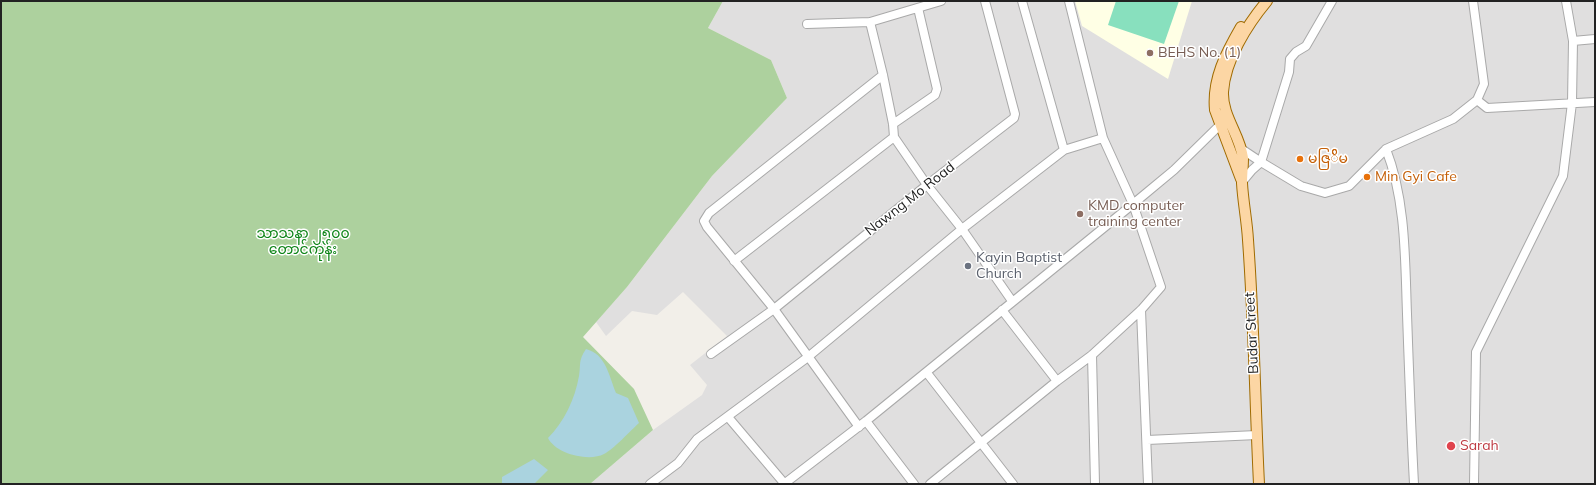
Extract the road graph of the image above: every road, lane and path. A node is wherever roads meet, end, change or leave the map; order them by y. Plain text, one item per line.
1 (941, 1) edge
2 (985, 1) edge
3 (1022, 1) edge
4 (1069, 1) edge
5 (1258, 1) edge
6 (1267, 1) edge
7 (1332, 1) edge
8 (1473, 1) edge
9 (1566, 1) edge
10 (918, 8) junction
11 (870, 22) junction
12 (807, 24) dead end
13 (1595, 39) edge
14 (1573, 41) junction
15 (883, 75) junction
16 (1477, 100) junction
17 (1595, 102) edge
18 (1572, 103) junction
19 (1225, 121) junction
20 (893, 124) junction
21 (894, 137) junction
22 (1103, 138) junction
23 (1240, 148) junction
24 (1386, 149) junction
25 (1064, 150) junction
26 (1261, 162) junction
27 (1242, 182) junction
28 (927, 185) junction
29 (1133, 204) junction
30 (962, 229) junction
31 (734, 261) junction
32 (1012, 301) junction
33 (774, 309) junction
34 (1002, 310) junction
35 (1141, 310) junction
36 (711, 354) dead end
37 (1092, 355) junction
38 (808, 357) junction
39 (927, 373) junction
40 (1057, 381) junction
41 (728, 417) junction
42 (866, 421) junction
43 (859, 427) junction
44 (1257, 435) junction
45 (1147, 440) junction
46 (982, 443) junction
47 (650, 484) edge
48 (784, 484) edge
49 (914, 484) edge
50 (930, 484) edge
51 (1013, 484) edge
52 (1095, 484) edge
53 (1148, 484) edge
54 (1259, 484) edge
55 (1414, 484) edge
56 (1474, 484) edge

1 - 10 street
2 - 28 street, Nawng Mo Road
3 - 25 street
4 - 22 street
5 - 19 main road
6 - 19 main road
7 - 26 street
8 - 16 street
9 - 14 street
10 - 11 street
10 - 20 street
11 - 12 street
11 - 15 street
13 - 14 street
14 - 18 street
15 - 20 street
15 - 31 street
16 - 18 street
16 - 24 street
17 - 18 street
18 - 56 street
19 - 23 main road
19 - 27 main road
19 - 29 street
20 - 21 street
21 - 28 street
21 - 31 street
22 - 25 street
22 - 29 street
23 - 26 street
23 - 27 main road
24 - 26 street
24 - 55 street
25 - 30 street
26 - 27 street
27 - 44 main road, Budar Street
28 - 30 street
28 - 33 street, Nawng Mo Road
29 - 32 street
29 - 35 street
30 - 32 street
30 - 38 street
31 - 33 street
32 - 34 street
33 - 36 street, Nawng Mo Road
33 - 38 street
34 - 39 street
34 - 40 street
35 - 37 street
35 - 45 street
37 - 40 street
37 - 52 street
38 - 41 street
38 - 43 street
39 - 42 street
39 - 46 street
40 - 46 street
41 - 47 street
41 - 48 street
42 - 43 street
42 - 49 street
43 - 48 street
44 - 45 street
44 - 54 main road, Budar Street
45 - 53 street
46 - 50 street
46 - 51 street

